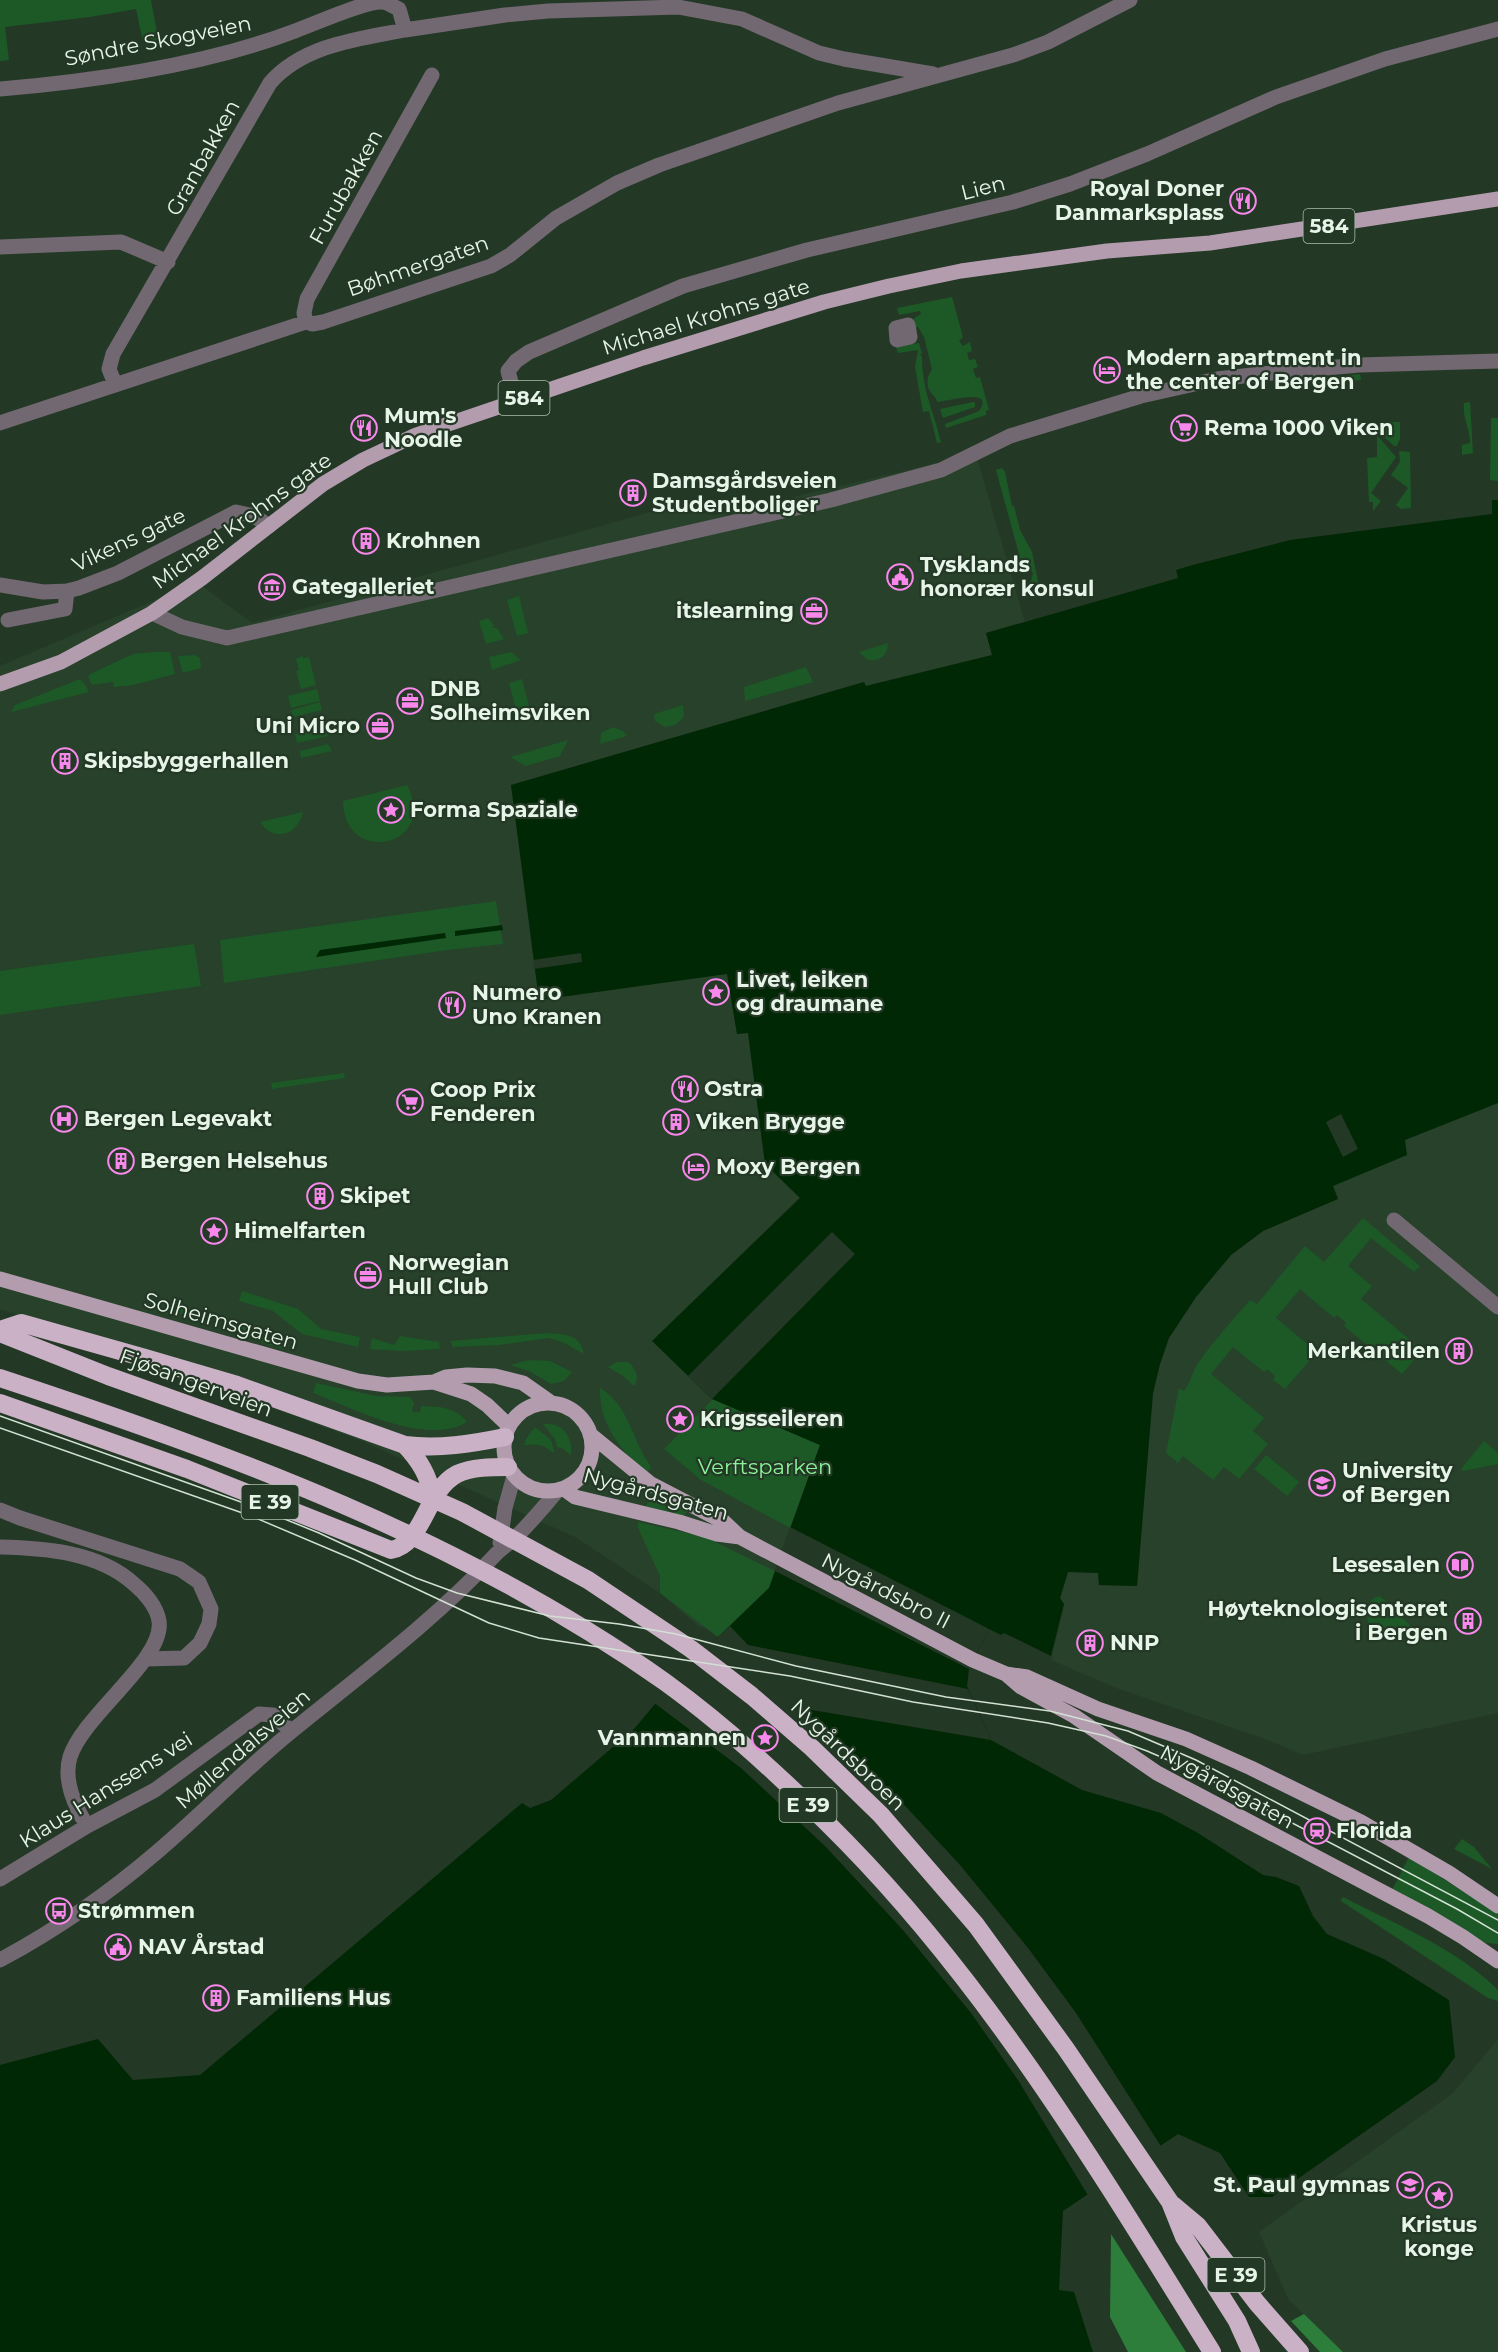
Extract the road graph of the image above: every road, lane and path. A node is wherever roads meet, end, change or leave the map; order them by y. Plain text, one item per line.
1 (1130, 0) edge
2 (1498, 29) edge
3 (405, 30) junction
4 (432, 75) dead end
5 (936, 75) junction
6 (0, 89) edge
7 (1498, 199) edge
8 (0, 247) edge
9 (168, 262) junction
10 (306, 322) junction
11 (1498, 361) edge
12 (115, 384) junction
13 (516, 401) junction
14 (0, 423) edge
15 (269, 526) junction
16 (0, 585) edge
17 (67, 591) junction
18 (152, 613) junction
19 (8, 620) dead end
20 (0, 684) edge
21 (1394, 1220) dead end
22 (0, 1279) edge
23 (1498, 1307) edge
24 (0, 1332) edge
25 (0, 1378) edge
26 (434, 1382) junction
27 (550, 1402) junction
28 (0, 1403) edge
29 (507, 1432) junction
30 (591, 1436) junction
31 (405, 1445) junction
32 (511, 1471) junction
33 (377, 1474) joint
34 (560, 1490) junction
35 (433, 1497) junction
36 (0, 1509) edge
37 (740, 1537) junction
38 (0, 1547) edge
39 (498, 1551) junction
40 (779, 1559) joint
41 (145, 1659) junction
42 (973, 1660) joint
43 (1006, 1674) junction
44 (291, 1731) junction
45 (87, 1826) junction
46 (0, 1880) edge
47 (1498, 1906) edge
48 (0, 1960) edge
49 (1498, 1961) edge
50 (1170, 2202) junction
51 (1237, 2321) junction
52 (1212, 2352) edge
53 (1251, 2352) edge
54 (1264, 2352) edge
55 (1300, 2352) edge

1 - 5 street, Bøhmergaten
2 - 13 street, Lien
3 - 5 street
3 - 6 street, Søndre Skogveien
3 - 9 street, Granbakken
4 - 10 street, Furubakken
5 - 10 street, Bøhmergaten
7 - 13 main road, Michael Krohns gate / 584
8 - 9 street
9 - 12 street, Granbakken
10 - 12 street, Bøhmergaten
11 - 18 street
12 - 14 street, Bøhmergaten
13 - 15 main road, Michael Krohns gate / 584
15 - 17 street, Vikens gate
15 - 18 main road, Michael Krohns gate / 584
16 - 17 street, Vikens gate
17 - 19 street
18 - 20 main road, Michael Krohns gate / 584
21 - 23 street
22 - 26 main road, Solheimsgaten
24 - 31 highway, E 39
24 - 33 highway, Fjøsangerveien / E 39
25 - 52 highway, E 39
26 - 27 main road, Solheimsgaten
26 - 29 main road, Solheimsgaten
27 - 29 main road
27 - 30 main road
28 - 35 highway, E 39
29 - 31 highway, E 39
29 - 32 main road
30 - 34 main road
30 - 37 main road, Nygårdsgaten
31 - 35 highway
32 - 34 main road
32 - 35 highway, E 39
32 - 39 street
33 - 50 highway, Nygårdsbroen / E 39
34 - 37 main road, Nygårdsgaten
34 - 39 street, Møllendalsveien
36 - 41 street
37 - 40 main road, Nygårdsgaten
38 - 41 street
39 - 44 street, Møllendalsveien
40 - 42 main road, Nygårdsbro II
41 - 45 street
42 - 43 main road, Nygårdsgaten
43 - 47 main road, Nygårdsgaten
43 - 49 main road, Nygårdsgaten
44 - 45 street, Klaus Hanssens vei
44 - 48 street, Møllendalsveien
45 - 46 street, Klaus Hanssens vei
50 - 51 highway, E 39
50 - 55 highway, E 39
51 - 53 highway, E 39
51 - 54 highway, E 39

